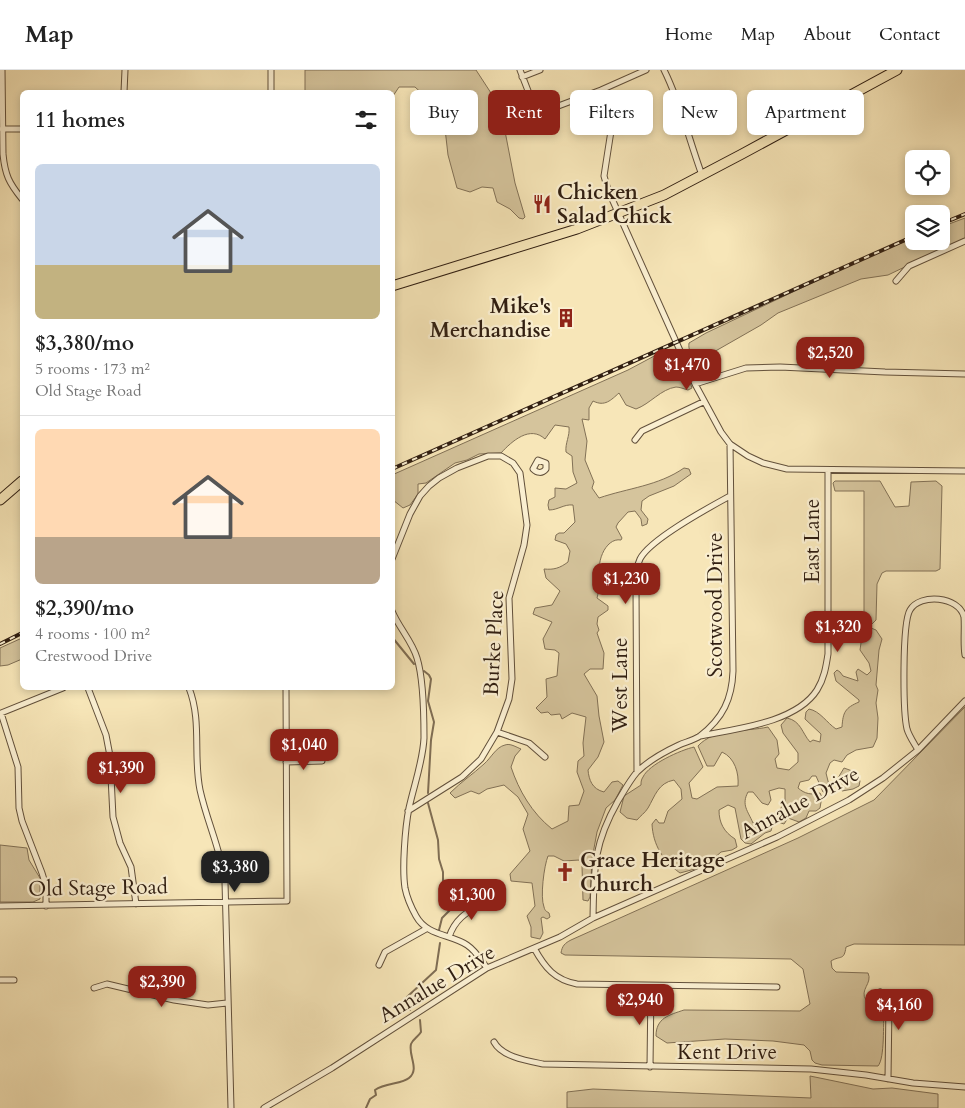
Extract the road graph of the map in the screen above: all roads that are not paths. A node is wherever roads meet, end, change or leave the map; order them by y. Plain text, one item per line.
1 (2, 70) edge
2 (125, 70) edge
3 (271, 70) edge
4 (520, 70) edge
5 (540, 70) edge
6 (646, 70) edge
7 (664, 70) edge
8 (897, 70) edge
9 (522, 77) junction
10 (124, 90) edge
11 (271, 90) edge
12 (600, 90) edge
13 (570, 101) edge
14 (2, 129) junction
15 (20, 129) edge
16 (609, 135) edge
17 (702, 175) junction
18 (20, 196) edge
19 (618, 214) junction
20 (965, 241) edge
21 (896, 281) dead end
22 (395, 285) edge
23 (965, 374) edge
24 (695, 384) junction
25 (704, 402) junction
26 (635, 440) dead end
27 (730, 444) junction
28 (533, 469) dead end
29 (828, 470) junction
30 (965, 471) edge
31 (520, 473) junction
32 (20, 483) edge
33 (730, 496) junction
34 (0, 500) edge
35 (395, 552) edge
36 (395, 617) edge
37 (965, 655) edge
38 (58, 690) edge
39 (89, 690) edge
40 (190, 690) edge
41 (286, 690) edge
42 (965, 701) edge
43 (497, 732) junction
44 (699, 736) junction
45 (918, 750) junction
46 (545, 757) dead end
47 (322, 761) dead end
48 (286, 762) junction
49 (637, 772) junction
50 (408, 811) junction
51 (488, 900) dead end
52 (225, 903) junction
53 (136, 904) junction
54 (0, 906) edge
55 (46, 906) junction
56 (593, 918) junction
57 (426, 929) junction
58 (449, 937) junction
59 (534, 948) junction
60 (379, 965) dead end
61 (487, 968) junction
62 (0, 980) edge
63 (14, 980) dead end
64 (651, 986) junction
65 (777, 987) dead end
66 (94, 988) dead end
67 (880, 992) dead end
68 (227, 1003) junction
69 (494, 1042) dead end
70 (650, 1067) junction
71 (888, 1079) junction
72 (965, 1087) edge
73 (231, 1108) edge
74 (264, 1108) edge

1 - 14 street
2 - 10 street
3 - 11 street
4 - 9 street
5 - 9 street
6 - 12 street
7 - 17 street
8 - 17 main road
9 - 13 street
14 - 15 street
14 - 18 street
16 - 19 street
17 - 19 main road
19 - 22 main road
19 - 24 street
20 - 21 street
23 - 24 street
24 - 25 street
25 - 26 street
25 - 27 street
27 - 29 street
27 - 33 street, Scotwood Drive
28 - 31 street
29 - 30 street
29 - 44 street, East Lane
31 - 35 street
31 - 43 street, Burke Place
32 - 34 main road
33 - 44 street, Scotwood Drive
33 - 49 street, West Lane
36 - 50 street
37 - 45 street
38 - 55 street
39 - 53 street
40 - 52 street
41 - 48 street
42 - 45 street, Annalue Drive
43 - 46 street
43 - 50 street, Burke Place
44 - 49 street, Scotwood Drive
45 - 56 street, Annalue Drive
47 - 48 street
48 - 52 street, Old Stage Road
49 - 56 street, Scotwood Drive
50 - 57 street
51 - 58 street
52 - 53 street, Old Stage Road
52 - 68 street
53 - 55 street, Old Stage Road
54 - 55 street, Old Stage Road
56 - 59 street, Annalue Drive
57 - 58 street
57 - 60 street
58 - 61 street
59 - 61 street, Annalue Drive
59 - 64 street
61 - 74 street, Annalue Drive
62 - 63 street
64 - 65 street
64 - 70 street
66 - 68 street
67 - 71 street
68 - 73 street
69 - 70 street, Kent Drive
70 - 71 street, Kent Drive
71 - 72 street, Kent Drive

